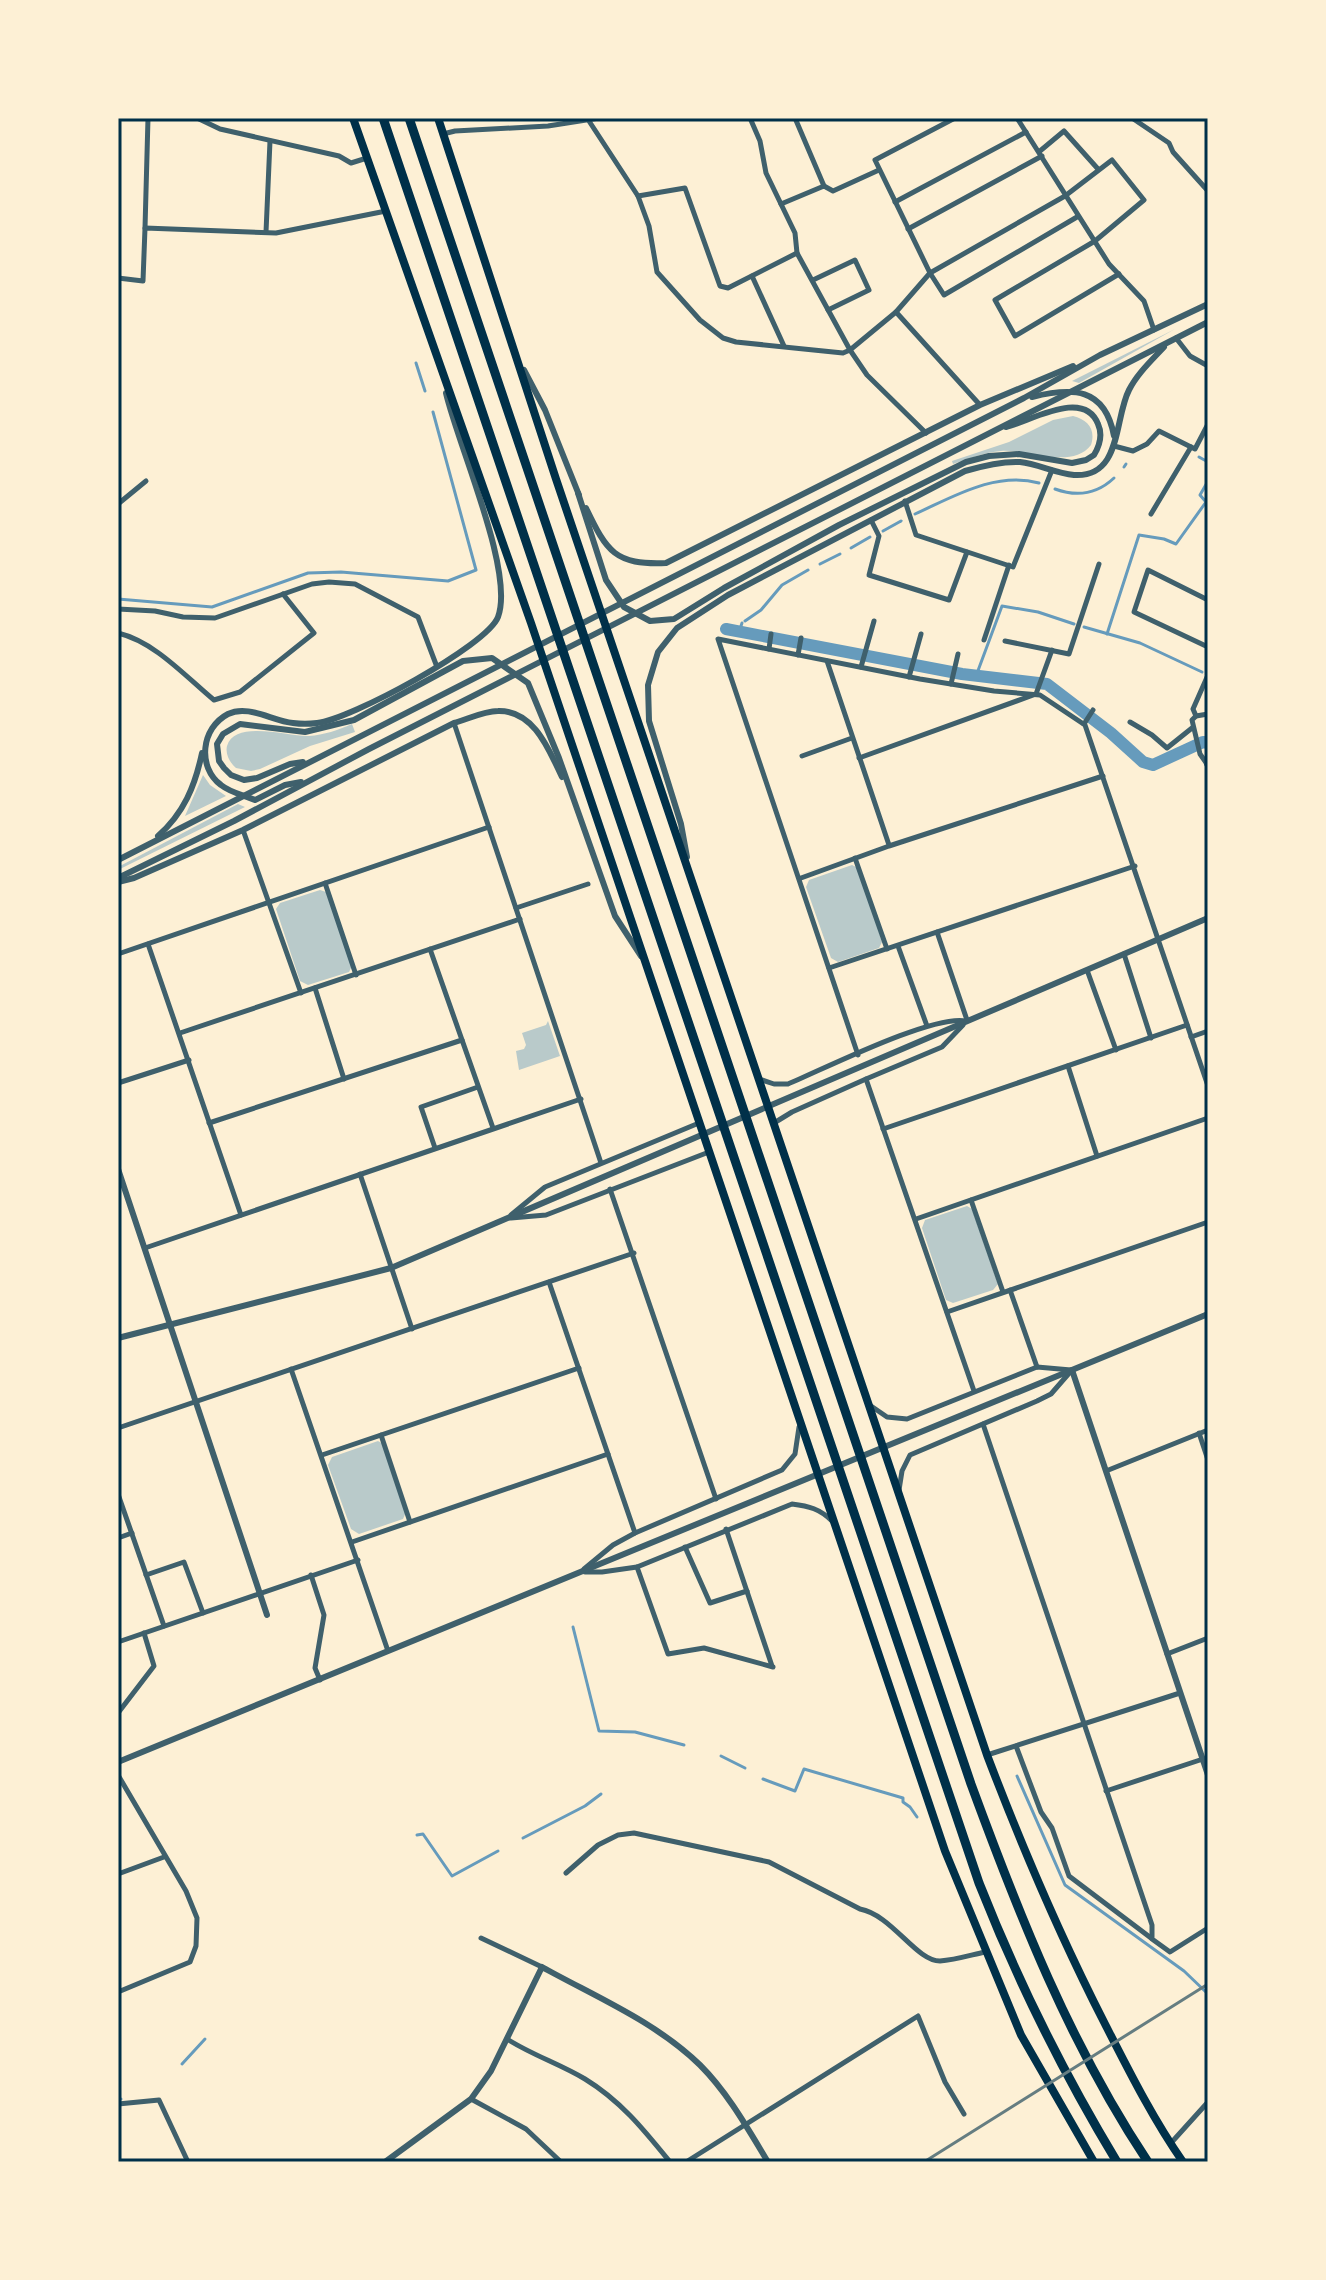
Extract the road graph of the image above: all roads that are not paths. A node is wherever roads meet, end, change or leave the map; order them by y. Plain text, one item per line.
1 (148, 118) edge
2 (197, 118) edge
3 (353, 118) edge
4 (383, 118) edge
5 (409, 118) edge
6 (438, 118) edge
7 (543, 118) edge
8 (599, 118) edge
9 (750, 118) edge
10 (795, 118) edge
11 (955, 118) edge
12 (1017, 118) edge
13 (1132, 118) edge
14 (589, 121) junction
15 (548, 126) junction
16 (1026, 132) junction
17 (443, 134) junction
18 (270, 141) junction
19 (1041, 154) junction
20 (368, 158) junction
21 (1098, 169) junction
22 (879, 170) junction
23 (824, 186) junction
24 (1208, 191) edge
25 (638, 196) junction
26 (1065, 196) junction
27 (895, 202) junction
28 (781, 204) junction
29 (387, 211) junction
30 (1077, 217) junction
31 (145, 228) junction
32 (908, 229) junction
33 (266, 232) junction
34 (1095, 241) junction
35 (797, 253) junction
36 (930, 273) junction
37 (1119, 274) junction
38 (752, 276) junction
39 (118, 278) edge
40 (813, 280) junction
41 (1208, 304) edge
42 (828, 310) junction
43 (896, 312) junction
44 (1208, 322) edge
45 (1154, 330) junction
46 (1172, 340) junction
47 (784, 347) junction
48 (436, 348) junction
49 (513, 349) junction
50 (850, 350) junction
51 (1100, 355) junction
52 (1208, 366) edge
53 (1073, 389) junction
54 (1024, 398) junction
55 (980, 405) junction
56 (1208, 424) edge
57 (993, 430) junction
58 (926, 433) junction
59 (1114, 446) junction
60 (1191, 447) junction
61 (1052, 470) junction
62 (146, 481) dead end
63 (578, 493) junction
64 (905, 501) junction
65 (118, 504) edge
66 (1151, 514) dead end
67 (871, 519) junction
68 (967, 552) junction
69 (1099, 564) dead end
70 (1009, 565) junction
71 (283, 594) junction
72 (1208, 600) edge
73 (118, 609) edge
74 (874, 621) dead end
75 (118, 633) edge
76 (771, 634) dead end
77 (921, 634) dead end
78 (801, 638) dead end
79 (984, 640) dead end
80 (1005, 641) dead end
81 (769, 646) junction
82 (1208, 647) edge
83 (1052, 650) junction
84 (799, 652) junction
85 (958, 654) dead end
86 (826, 660) junction
87 (862, 664) junction
88 (437, 667) junction
89 (910, 673) junction
90 (1208, 675) edge
91 (952, 681) junction
92 (1037, 691) junction
93 (1093, 710) dead end
94 (1208, 714) edge
95 (1196, 716) junction
96 (1086, 721) junction
97 (1130, 722) dead end
98 (454, 723) junction
99 (1192, 728) junction
100 (852, 738) junction
101 (204, 744) junction
102 (802, 756) dead end
103 (859, 758) junction
104 (308, 761) junction
105 (1208, 765) edge
106 (1103, 776) junction
107 (309, 781) junction
108 (570, 790) junction
109 (243, 795) junction
110 (489, 827) junction
111 (243, 830) junction
112 (149, 844) junction
113 (889, 846) junction
114 (855, 858) junction
115 (118, 860) edge
116 (1135, 866) junction
117 (689, 871) junction
118 (800, 878) junction
119 (118, 880) edge
120 (325, 883) junction
121 (588, 884) dead end
122 (269, 902) junction
123 (516, 908) junction
124 (1208, 918) edge
125 (520, 919) junction
126 (937, 932) junction
127 (1159, 938) junction
128 (148, 944) junction
129 (898, 946) junction
130 (430, 949) junction
131 (887, 949) junction
132 (118, 954) edge
133 (1124, 954) junction
134 (643, 959) junction
135 (829, 968) junction
136 (1087, 970) junction
137 (356, 975) junction
138 (315, 988) junction
139 (301, 993) junction
140 (967, 1021) junction
141 (1187, 1025) junction
142 (927, 1026) junction
143 (1208, 1031) edge
144 (180, 1033) junction
145 (1191, 1037) junction
146 (1151, 1038) junction
147 (462, 1040) junction
148 (1116, 1050) junction
149 (858, 1055) junction
150 (189, 1060) junction
151 (1068, 1066) junction
152 (344, 1079) junction
153 (759, 1079) junction
154 (866, 1079) junction
155 (118, 1083) edge
156 (1207, 1083) edge
157 (478, 1087) junction
158 (581, 1099) junction
159 (1208, 1118) edge
160 (209, 1123) junction
161 (700, 1123) junction
162 (774, 1123) junction
163 (493, 1128) junction
164 (883, 1129) junction
165 (435, 1148) junction
166 (710, 1152) junction
167 (1097, 1156) junction
168 (601, 1163) junction
169 (118, 1169) edge
170 (360, 1174) junction
171 (610, 1189) junction
172 (971, 1200) junction
173 (241, 1215) junction
174 (506, 1219) junction
175 (916, 1219) junction
176 (1208, 1222) edge
177 (145, 1248) junction
178 (634, 1253) junction
179 (391, 1268) junction
180 (549, 1282) junction
181 (1007, 1291) junction
182 (947, 1312) junction
183 (1208, 1314) edge
184 (171, 1325) junction
185 (412, 1329) junction
186 (118, 1338) edge
187 (1037, 1367) junction
188 (579, 1368) junction
189 (291, 1369) junction
190 (1072, 1370) junction
191 (974, 1391) junction
192 (196, 1401) junction
193 (867, 1403) junction
194 (798, 1415) junction
195 (983, 1424) junction
196 (118, 1428) edge
197 (1208, 1430) edge
198 (1199, 1433) junction
199 (381, 1435) junction
200 (608, 1454) junction
201 (322, 1455) junction
202 (1208, 1460) edge
203 (1106, 1471) junction
204 (118, 1494) edge
205 (899, 1495) junction
206 (716, 1499) junction
207 (410, 1522) junction
208 (836, 1525) junction
209 (726, 1529) junction
210 (132, 1533) junction
211 (635, 1533) junction
212 (118, 1538) edge
213 (352, 1542) junction
214 (685, 1547) junction
215 (358, 1560) junction
216 (637, 1567) junction
217 (580, 1572) junction
218 (146, 1575) junction
219 (311, 1575) junction
220 (747, 1591) junction
221 (259, 1593) junction
222 (203, 1613) junction
223 (267, 1615) dead end
224 (164, 1626) junction
225 (144, 1633) junction
226 (1208, 1638) edge
227 (118, 1642) edge
228 (388, 1651) junction
229 (1167, 1654) junction
230 (320, 1680) junction
231 (1180, 1693) junction
232 (118, 1713) edge
233 (1084, 1725) junction
234 (1016, 1746) junction
235 (987, 1755) junction
236 (1203, 1759) junction
237 (118, 1761) edge
238 (118, 1775) edge
239 (1208, 1775) edge
240 (1106, 1791) junction
241 (164, 1857) junction
242 (566, 1873) dead end
243 (118, 1874) edge
244 (1208, 1928) edge
245 (481, 1938) dead end
246 (1152, 1939) junction
247 (985, 1952) junction
248 (542, 1967) junction
249 (118, 1992) edge
250 (507, 2039) junction
251 (471, 2099) junction
252 (1208, 2102) edge
253 (118, 2104) edge
254 (964, 2114) dead end
255 (746, 2125) junction
256 (1171, 2144) junction
257 (188, 2162) edge
258 (385, 2162) edge
259 (561, 2162) edge
260 (670, 2162) edge
261 (686, 2162) edge
262 (768, 2162) edge
263 (1094, 2162) edge
264 (1117, 2162) edge
265 (1148, 2162) edge
266 (1183, 2162) edge

1 - 31 street
2 - 18 street
3 - 20 highway
4 - 264 highway
5 - 265 highway
6 - 17 highway
7 - 15 street
8 - 14 street
9 - 28 street
10 - 23 street
11 - 22 street
12 - 16 street
13 - 24 street
14 - 15 street
14 - 25 street
15 - 17 street
16 - 19 street
16 - 27 street
17 - 49 highway
18 - 20 street
18 - 33 street
19 - 21 street
19 - 26 street
19 - 32 street
20 - 29 highway
21 - 26 street
21 - 34 street
22 - 23 street
22 - 27 street
23 - 28 street
25 - 38 street
25 - 47 street
26 - 30 street
26 - 36 street
27 - 32 street
28 - 35 street
29 - 33 street
29 - 48 highway
30 - 34 street
30 - 36 street
31 - 33 street
31 - 39 street
32 - 36 street
34 - 37 street
34 - 37 street
35 - 38 street
35 - 40 street
36 - 43 street
37 - 45 street
38 - 47 street
40 - 42 street
40 - 42 street
41 - 45 street
42 - 50 street
43 - 50 street
43 - 55 street
44 - 46 street
45 - 51 street
46 - 52 street
46 - 53 street
46 - 59 street
47 - 50 street
48 - 88 street
48 - 134 highway
49 - 63 street
49 - 117 highway
50 - 58 street
51 - 54 street
51 - 55 street
53 - 54 street
53 - 57 street
53 - 59 street
54 - 104 street
55 - 58 street
56 - 60 street
57 - 63 street
57 - 107 street
58 - 63 street
59 - 60 street
59 - 61 street
60 - 66 street
61 - 64 street
61 - 70 street
62 - 65 street
64 - 67 street
64 - 68 street
67 - 68 street
67 - 117 street
68 - 70 street
69 - 83 street
70 - 79 street
71 - 73 street
71 - 75 street
71 - 88 street
72 - 82 street
74 - 87 street
76 - 81 street
77 - 89 street
78 - 84 street
80 - 83 street
81 - 84 street
81 - 118 street
83 - 92 street
84 - 86 street
85 - 91 street
86 - 87 street
86 - 100 street
87 - 89 street
88 - 101 street
89 - 91 street
90 - 95 street
91 - 92 street
92 - 96 street
92 - 103 street
93 - 96 street
94 - 95 street
95 - 99 street
96 - 106 street
97 - 99 street
98 - 108 street
98 - 110 street
98 - 111 street
99 - 105 street
100 - 102 street
100 - 103 street
101 - 109 street
101 - 112 street
103 - 113 street
104 - 108 street
104 - 109 street
106 - 113 street
106 - 116 street
107 - 109 street
107 - 119 street
108 - 134 street
109 - 112 street
110 - 120 street
110 - 123 street
111 - 119 street
111 - 122 street
112 - 115 street
113 - 114 street
114 - 118 street
114 - 131 street
116 - 126 street
116 - 127 street
117 - 153 highway
118 - 135 street
120 - 122 street
120 - 137 street
121 - 123 street
122 - 128 street
122 - 139 street
123 - 125 street
124 - 127 street
125 - 130 street
125 - 158 street
126 - 129 street
126 - 140 street
127 - 133 street
127 - 141 street
128 - 132 street
128 - 144 street
129 - 131 street
129 - 142 street
130 - 137 street
130 - 147 street
131 - 135 street
133 - 136 street
133 - 146 street
134 - 161 highway
135 - 149 street
136 - 140 street
136 - 148 street
137 - 138 street
138 - 139 street
138 - 152 street
139 - 144 street
140 - 142 street
140 - 154 street
140 - 174 street
141 - 145 street
141 - 146 street
142 - 149 street
143 - 145 street
144 - 150 street
145 - 156 street
146 - 148 street
147 - 152 street
147 - 157 street
148 - 151 street
149 - 153 street
150 - 155 street
150 - 160 street
151 - 164 street
151 - 167 street
152 - 160 street
153 - 162 highway
154 - 162 street
154 - 164 street
157 - 163 street
157 - 165 street
158 - 163 street
158 - 168 street
159 - 167 street
160 - 173 street
161 - 166 highway
161 - 168 street
162 - 193 highway
163 - 165 street
164 - 175 street
165 - 170 street
166 - 171 street
166 - 194 highway
167 - 172 street
168 - 174 street
169 - 177 street
170 - 173 street
170 - 179 street
171 - 174 street
171 - 178 street
172 - 175 street
172 - 181 street
173 - 177 street
174 - 179 street
175 - 182 street
176 - 181 street
177 - 184 street
178 - 180 street
178 - 206 street
179 - 184 street
179 - 185 street
180 - 185 street
180 - 188 street
181 - 182 street
181 - 187 street
182 - 191 street
183 - 190 street
184 - 186 street
184 - 192 street
185 - 189 street
187 - 190 street
187 - 191 street
188 - 199 street
188 - 200 street
189 - 192 street
189 - 201 street
190 - 195 street
190 - 203 street
190 - 217 street
191 - 193 street
192 - 196 street
192 - 221 street
193 - 205 highway
194 - 206 street
194 - 208 highway
195 - 205 street
195 - 233 street
197 - 198 street
198 - 202 street
198 - 203 street
199 - 201 street
199 - 207 street
200 - 207 street
200 - 211 street
201 - 213 street
203 - 229 street
204 - 210 street
205 - 235 highway
206 - 211 street
207 - 213 street
208 - 209 street
208 - 247 highway
209 - 214 street
209 - 220 street
210 - 212 street
210 - 218 street
211 - 217 street
213 - 215 street
214 - 216 street
214 - 220 street
215 - 219 street
215 - 228 street
216 - 217 street
216 - 220 street
217 - 228 street
218 - 222 street
218 - 224 street
219 - 221 street
219 - 230 street
221 - 222 street
221 - 223 street
222 - 224 street
224 - 225 street
225 - 227 street
225 - 232 street
226 - 229 street
228 - 230 street
229 - 231 street
230 - 237 street
231 - 233 street
231 - 236 street
233 - 234 street
233 - 240 street
234 - 235 street
234 - 246 street
235 - 256 highway
236 - 239 street
236 - 240 street
238 - 241 street
240 - 246 street
241 - 243 street
241 - 249 street
242 - 247 street
244 - 246 street
245 - 248 street
247 - 263 highway
248 - 250 street
248 - 255 street
250 - 251 street
250 - 260 street
251 - 258 street
251 - 259 street
252 - 256 street
253 - 257 street
254 - 255 street
255 - 261 street
255 - 262 street
256 - 266 highway

